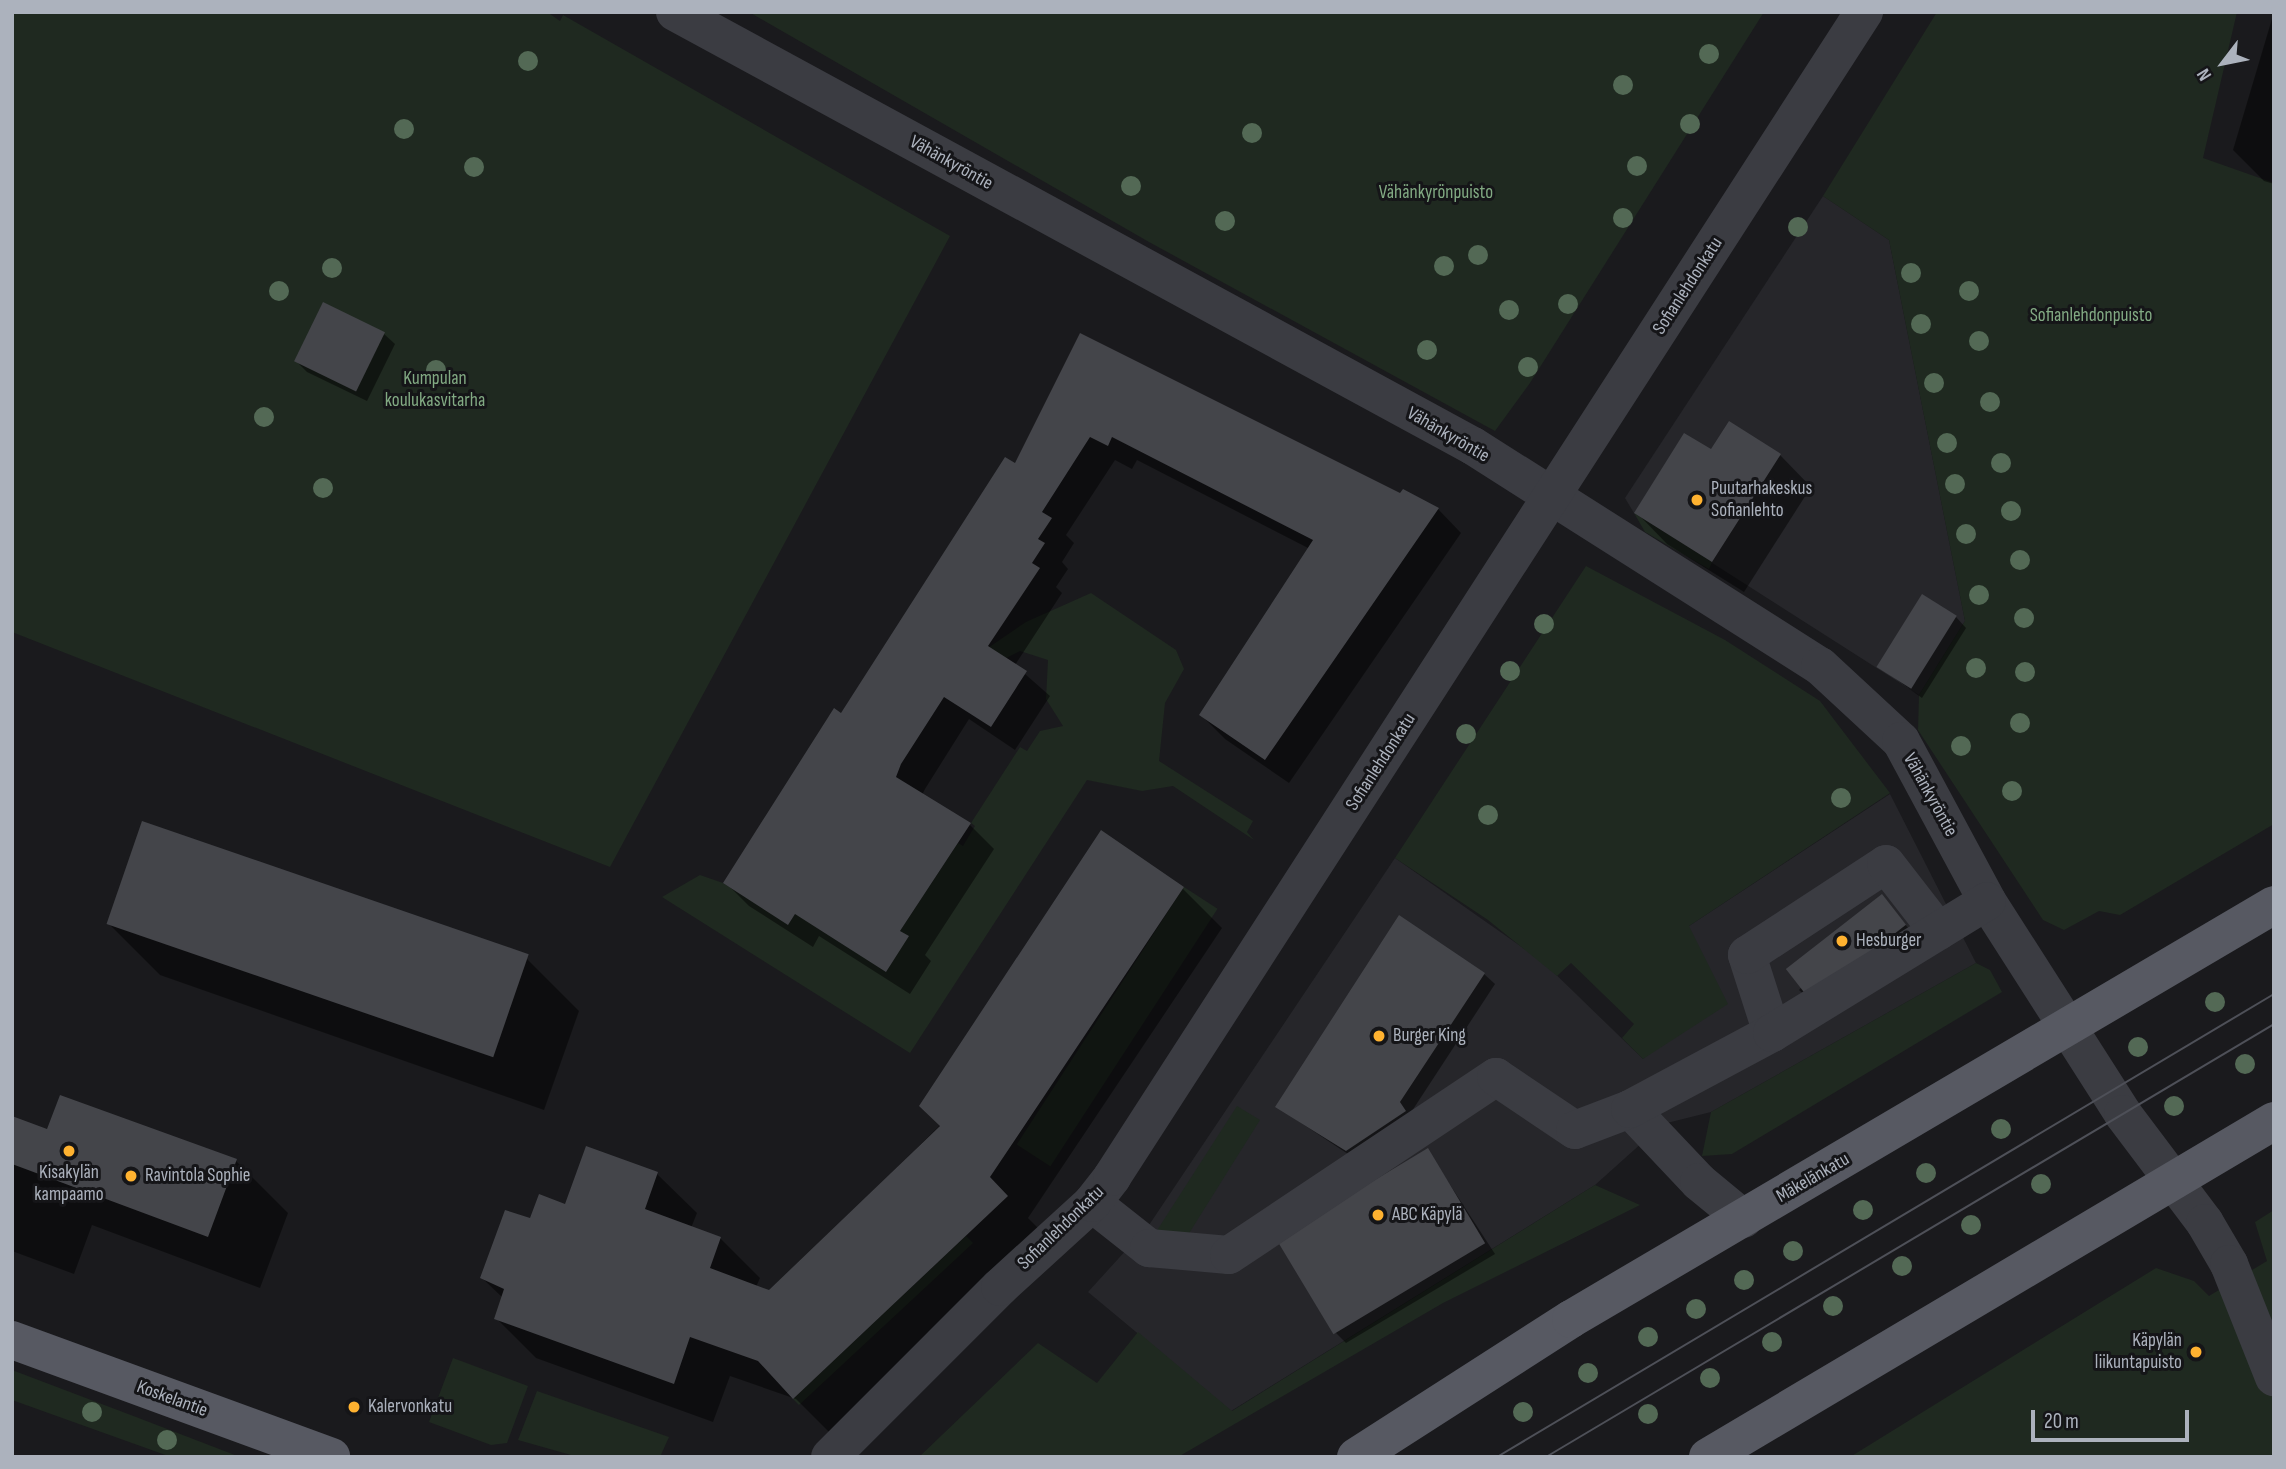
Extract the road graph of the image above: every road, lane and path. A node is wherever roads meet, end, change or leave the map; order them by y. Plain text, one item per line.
1 (675, 12) edge
2 (1864, 12) edge
3 (1552, 498) junction
4 (1987, 901) junction
5 (2274, 905) edge
6 (1938, 931) junction
7 (2069, 1029) junction
8 (1772, 1034) junction
9 (1630, 1109) junction
10 (2274, 1121) edge
11 (2170, 1182) junction
12 (1092, 1203) junction
13 (1744, 1219) junction
14 (12, 1340) edge
15 (2274, 1377) edge
16 (331, 1457) edge
17 (830, 1457) edge
18 (1356, 1457) edge
19 (1708, 1457) edge

1 - 3 street, Vähänkyröntie
2 - 3 street, Sofianlehdonkatu
3 - 4 street, Vähänkyröntie
3 - 12 street, Sofianlehdonkatu
4 - 6 street
4 - 7 street, Vähänkyröntie
5 - 7 main road, Mäkelänkatu
6 - 8 street
6 - 8 street
7 - 11 street, Vähänkyröntie
7 - 13 main road, Mäkelänkatu
8 - 9 street
9 - 12 street
9 - 13 street
10 - 11 main road
11 - 15 street, Vähänkyröntie
11 - 19 main road
12 - 17 street, Sofianlehdonkatu
13 - 18 main road, Mäkelänkatu
14 - 16 main road, Koskelantie

